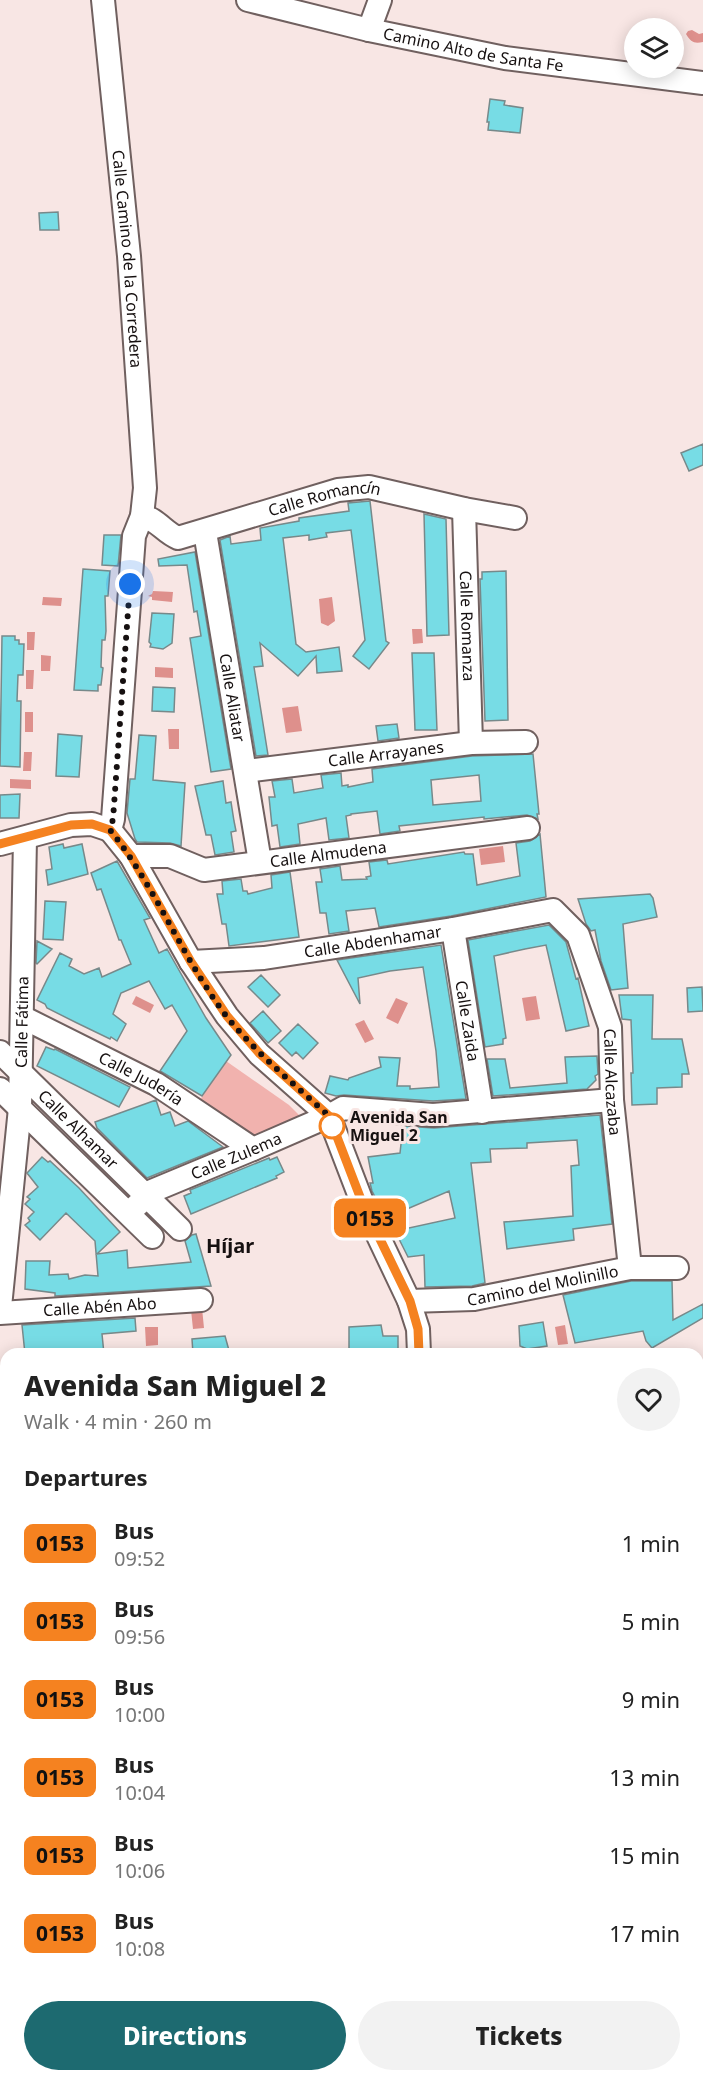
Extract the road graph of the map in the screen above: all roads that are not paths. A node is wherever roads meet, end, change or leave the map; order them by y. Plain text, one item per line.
1 (103, 0) edge
2 (248, 0) edge
3 (380, 0) edge
4 (369, 30) junction
5 (703, 83) edge
6 (464, 509) junction
7 (142, 516) junction
8 (515, 518) dead end
9 (205, 531) junction
10 (526, 742) dead end
11 (471, 743) junction
12 (246, 771) junction
13 (528, 828) dead end
14 (110, 830) junction
15 (25, 838) junction
16 (0, 844) edge
17 (131, 856) junction
18 (260, 862) junction
19 (553, 910) joint
20 (453, 928) junction
21 (191, 962) junction
22 (22, 1017) junction
23 (0, 1052) edge
24 (22, 1073) junction
25 (6, 1096) edge
26 (612, 1100) junction
27 (482, 1112) junction
28 (329, 1116) junction
29 (253, 1149) junction
30 (139, 1189) junction
31 (5, 1204) edge
32 (122, 1206) junction
33 (180, 1229) dead end
34 (152, 1237) dead end
35 (630, 1268) junction
36 (677, 1268) dead end
37 (201, 1300) dead end
38 (410, 1301) junction
39 (0, 1307) edge
40 (0, 1313) edge
41 (419, 1348) edge

1 - 7 street, Calle Camino de la Corredera
2 - 4 street, Camino Alto de Santa Fe
3 - 4 street
4 - 5 street, Camino Alto de Santa Fe
6 - 8 street, Calle Romancín
6 - 9 street, Calle Romancín
6 - 11 street, Calle Romanza
7 - 9 street, Calle Romancín
7 - 14 street, Calle Camino de la Corredera
9 - 12 street, Calle Aliatar
10 - 11 street, Calle Arrayanes
11 - 12 street, Calle Arrayanes
12 - 18 street, Calle Aliatar
13 - 18 street, Calle Almudena
14 - 15 street
14 - 17 street
15 - 16 street
15 - 22 street, Calle Fátima
17 - 18 street, Calle Almudena
17 - 21 street
19 - 20 street, Calle Abdenhamar
19 - 26 street, Calle Alcazaba
20 - 21 street, Calle Abdenhamar
20 - 27 street, Calle Zaida
21 - 28 street
22 - 24 street, Calle Fátima
22 - 29 street, Calle Judería
23 - 24 street, Calle Alhamar
24 - 25 street, Calle Fátima
24 - 30 street, Calle Alhamar
25 - 31 street, Calle Fátima
25 - 32 street, Calle Alhamar
26 - 27 street, Calle Zulema
26 - 35 street, Calle Alcazaba
27 - 28 street, Calle Zulema
28 - 29 street, Calle Zulema
28 - 38 street
29 - 30 street, Calle Zulema
30 - 32 street
30 - 33 street, Calle Alhamar
31 - 39 street, Calle Fátima
32 - 34 street, Calle Alhamar
35 - 36 street, Camino del Molinillo
35 - 38 street, Camino del Molinillo
37 - 40 street, Calle Abén Abo
38 - 41 street

